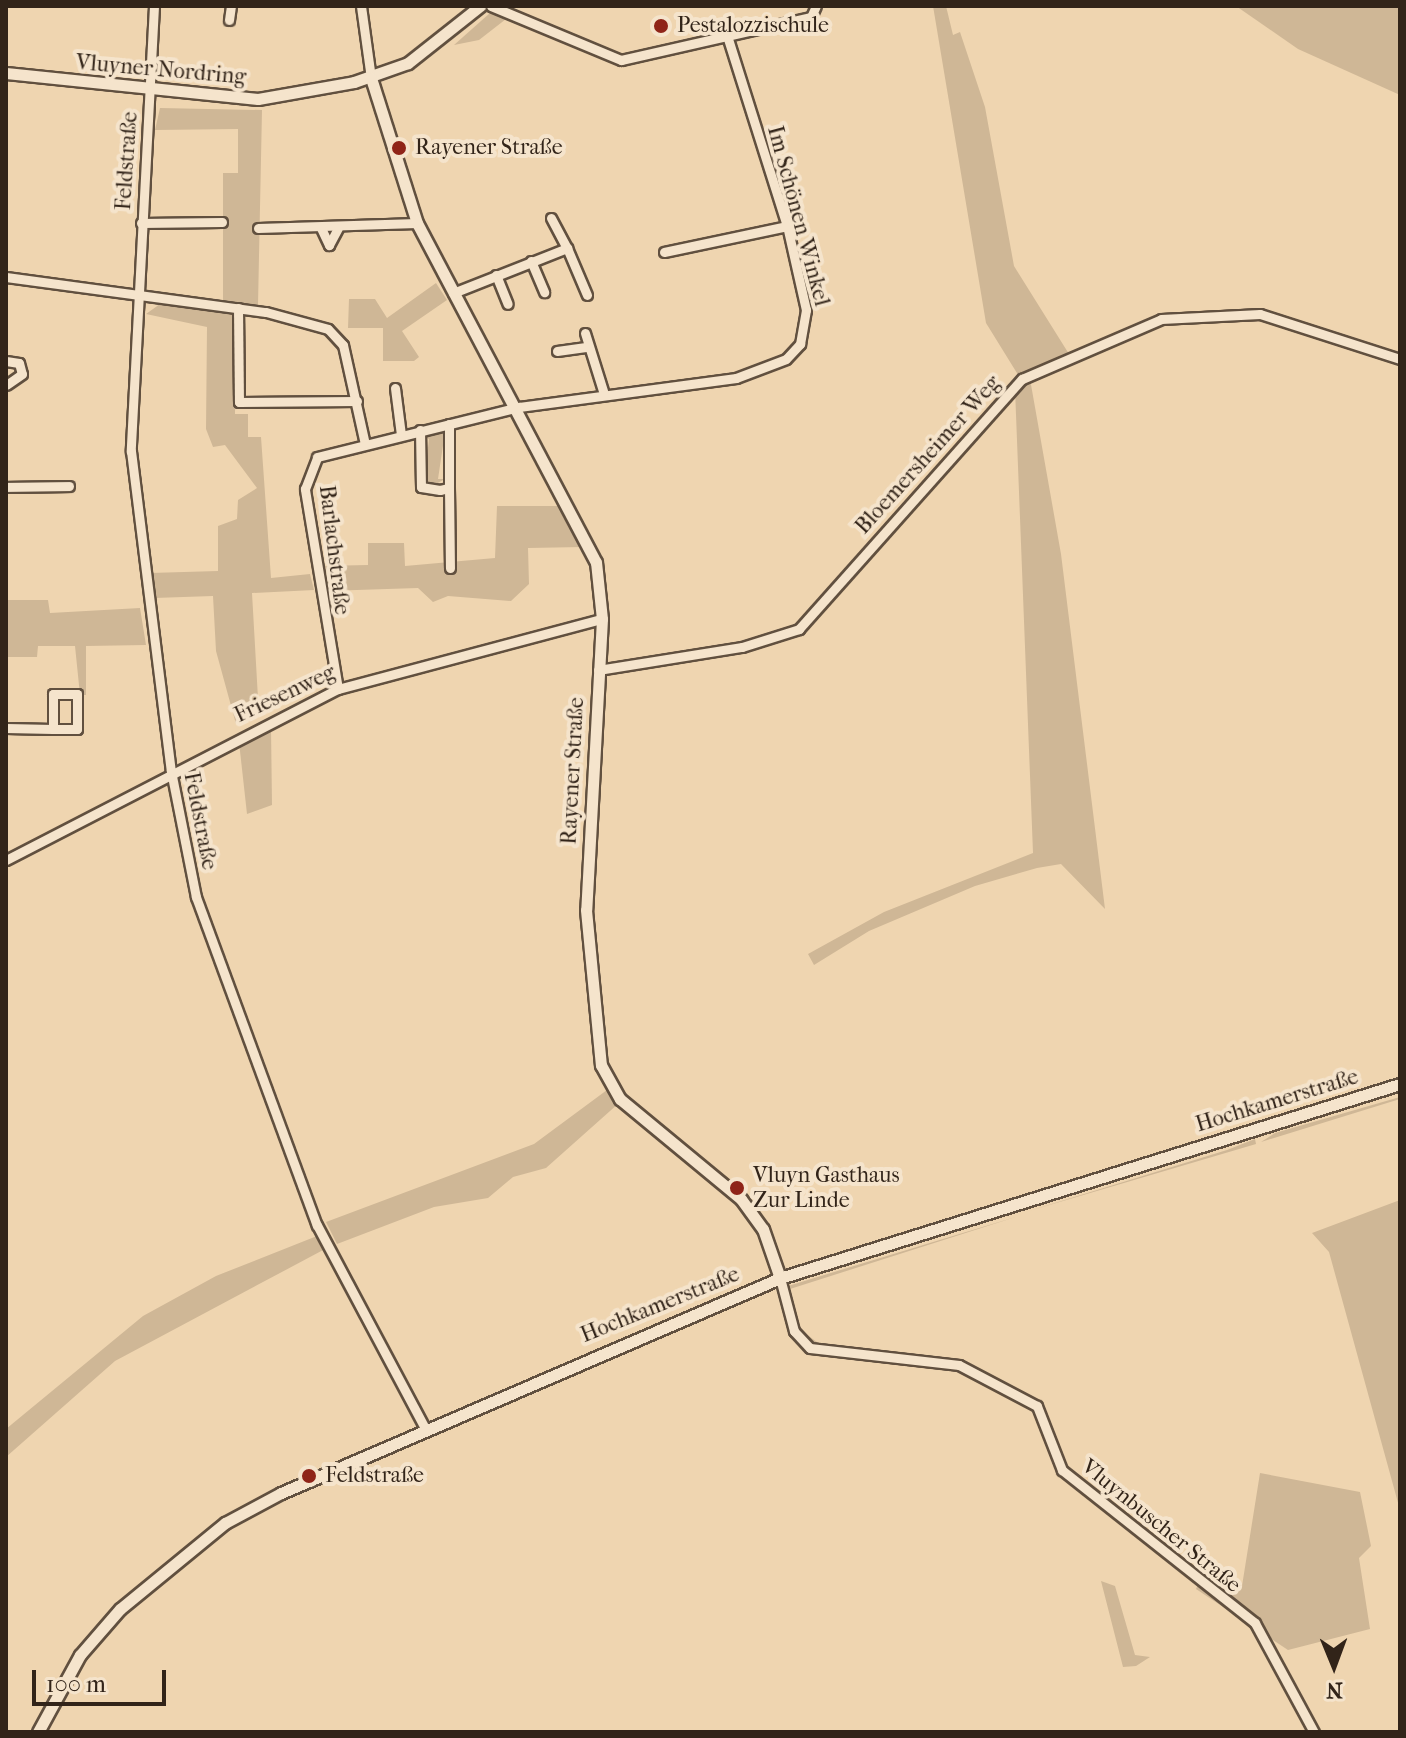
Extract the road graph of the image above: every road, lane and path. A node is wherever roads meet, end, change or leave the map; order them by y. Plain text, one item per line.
1 (154, 6) edge
2 (231, 6) edge
3 (361, 6) edge
4 (480, 6) edge
5 (491, 6) edge
6 (816, 6) edge
7 (229, 20) dead end
8 (727, 36) junction
9 (6, 73) edge
10 (371, 78) junction
11 (150, 93) junction
12 (551, 218) dead end
13 (222, 222) dead end
14 (141, 223) junction
15 (417, 223) junction
16 (787, 226) junction
17 (258, 228) dead end
18 (321, 228) junction
19 (338, 228) junction
20 (567, 248) junction
21 (664, 252) dead end
22 (531, 261) junction
23 (496, 275) junction
24 (6, 277) edge
25 (544, 292) dead end
26 (453, 293) junction
27 (136, 295) junction
28 (587, 295) dead end
29 (508, 304) dead end
30 (238, 308) junction
31 (585, 333) dead end
32 (586, 347) junction
33 (557, 351) dead end
34 (1400, 359) edge
35 (6, 361) edge
36 (6, 385) edge
37 (395, 388) dead end
38 (604, 394) junction
39 (357, 401) junction
40 (519, 407) junction
41 (449, 424) junction
42 (420, 430) junction
43 (401, 435) junction
44 (365, 444) junction
45 (69, 486) dead end
46 (6, 487) edge
47 (449, 488) junction
48 (450, 568) dead end
49 (602, 619) junction
50 (598, 670) junction
51 (338, 689) junction
52 (6, 728) edge
53 (53, 729) junction
54 (171, 771) junction
55 (6, 860) edge
56 (1400, 1084) edge
57 (780, 1278) junction
58 (425, 1428) junction
59 (38, 1732) edge
60 (1314, 1732) edge

1 - 11 street, Feldstraße
2 - 7 street
3 - 10 street, Rayener Straße
4 - 10 street, Vluyner Nordring
5 - 8 street
6 - 8 street
8 - 16 street, Im Schönen Winkel
9 - 11 street, Vluyner Nordring
10 - 11 street, Vluyner Nordring
10 - 15 street, Rayener Straße
11 - 14 street, Feldstraße
12 - 20 street
13 - 14 street, Feldstraße
14 - 27 street, Feldstraße
15 - 19 street
15 - 26 street, Rayener Straße
16 - 21 street
16 - 38 street, Im Schönen Winkel
17 - 18 street
18 - 19 street
18 - 19 street
20 - 22 street
20 - 28 street
22 - 23 street
22 - 25 street
23 - 26 street
23 - 29 street
24 - 27 street
26 - 40 street, Rayener Straße
27 - 30 street
27 - 54 street, Feldstraße
30 - 39 street
30 - 39 street
31 - 32 street
32 - 33 street
32 - 38 street
34 - 50 street, Bloemersheimer Weg
35 - 36 street
37 - 43 street
38 - 40 street, Im Schönen Winkel
39 - 44 street
40 - 41 street, Barlachstraße
40 - 49 street, Rayener Straße
41 - 42 street, Barlachstraße
41 - 47 street
42 - 43 street, Barlachstraße
42 - 47 street
43 - 44 street, Barlachstraße
44 - 51 street, Barlachstraße
45 - 46 street
47 - 48 street
49 - 50 street, Rayener Straße
49 - 51 street, Friesenweg
50 - 57 street, Rayener Straße
51 - 54 street, Friesenweg
52 - 53 street
53 - 53 street
54 - 55 street, Friesenweg
54 - 58 street, Feldstraße
56 - 57 street, Hochkamerstraße
57 - 58 street, Hochkamerstraße
57 - 60 street, Vluynbuscher Straße
58 - 59 street, Hochkamerstraße

